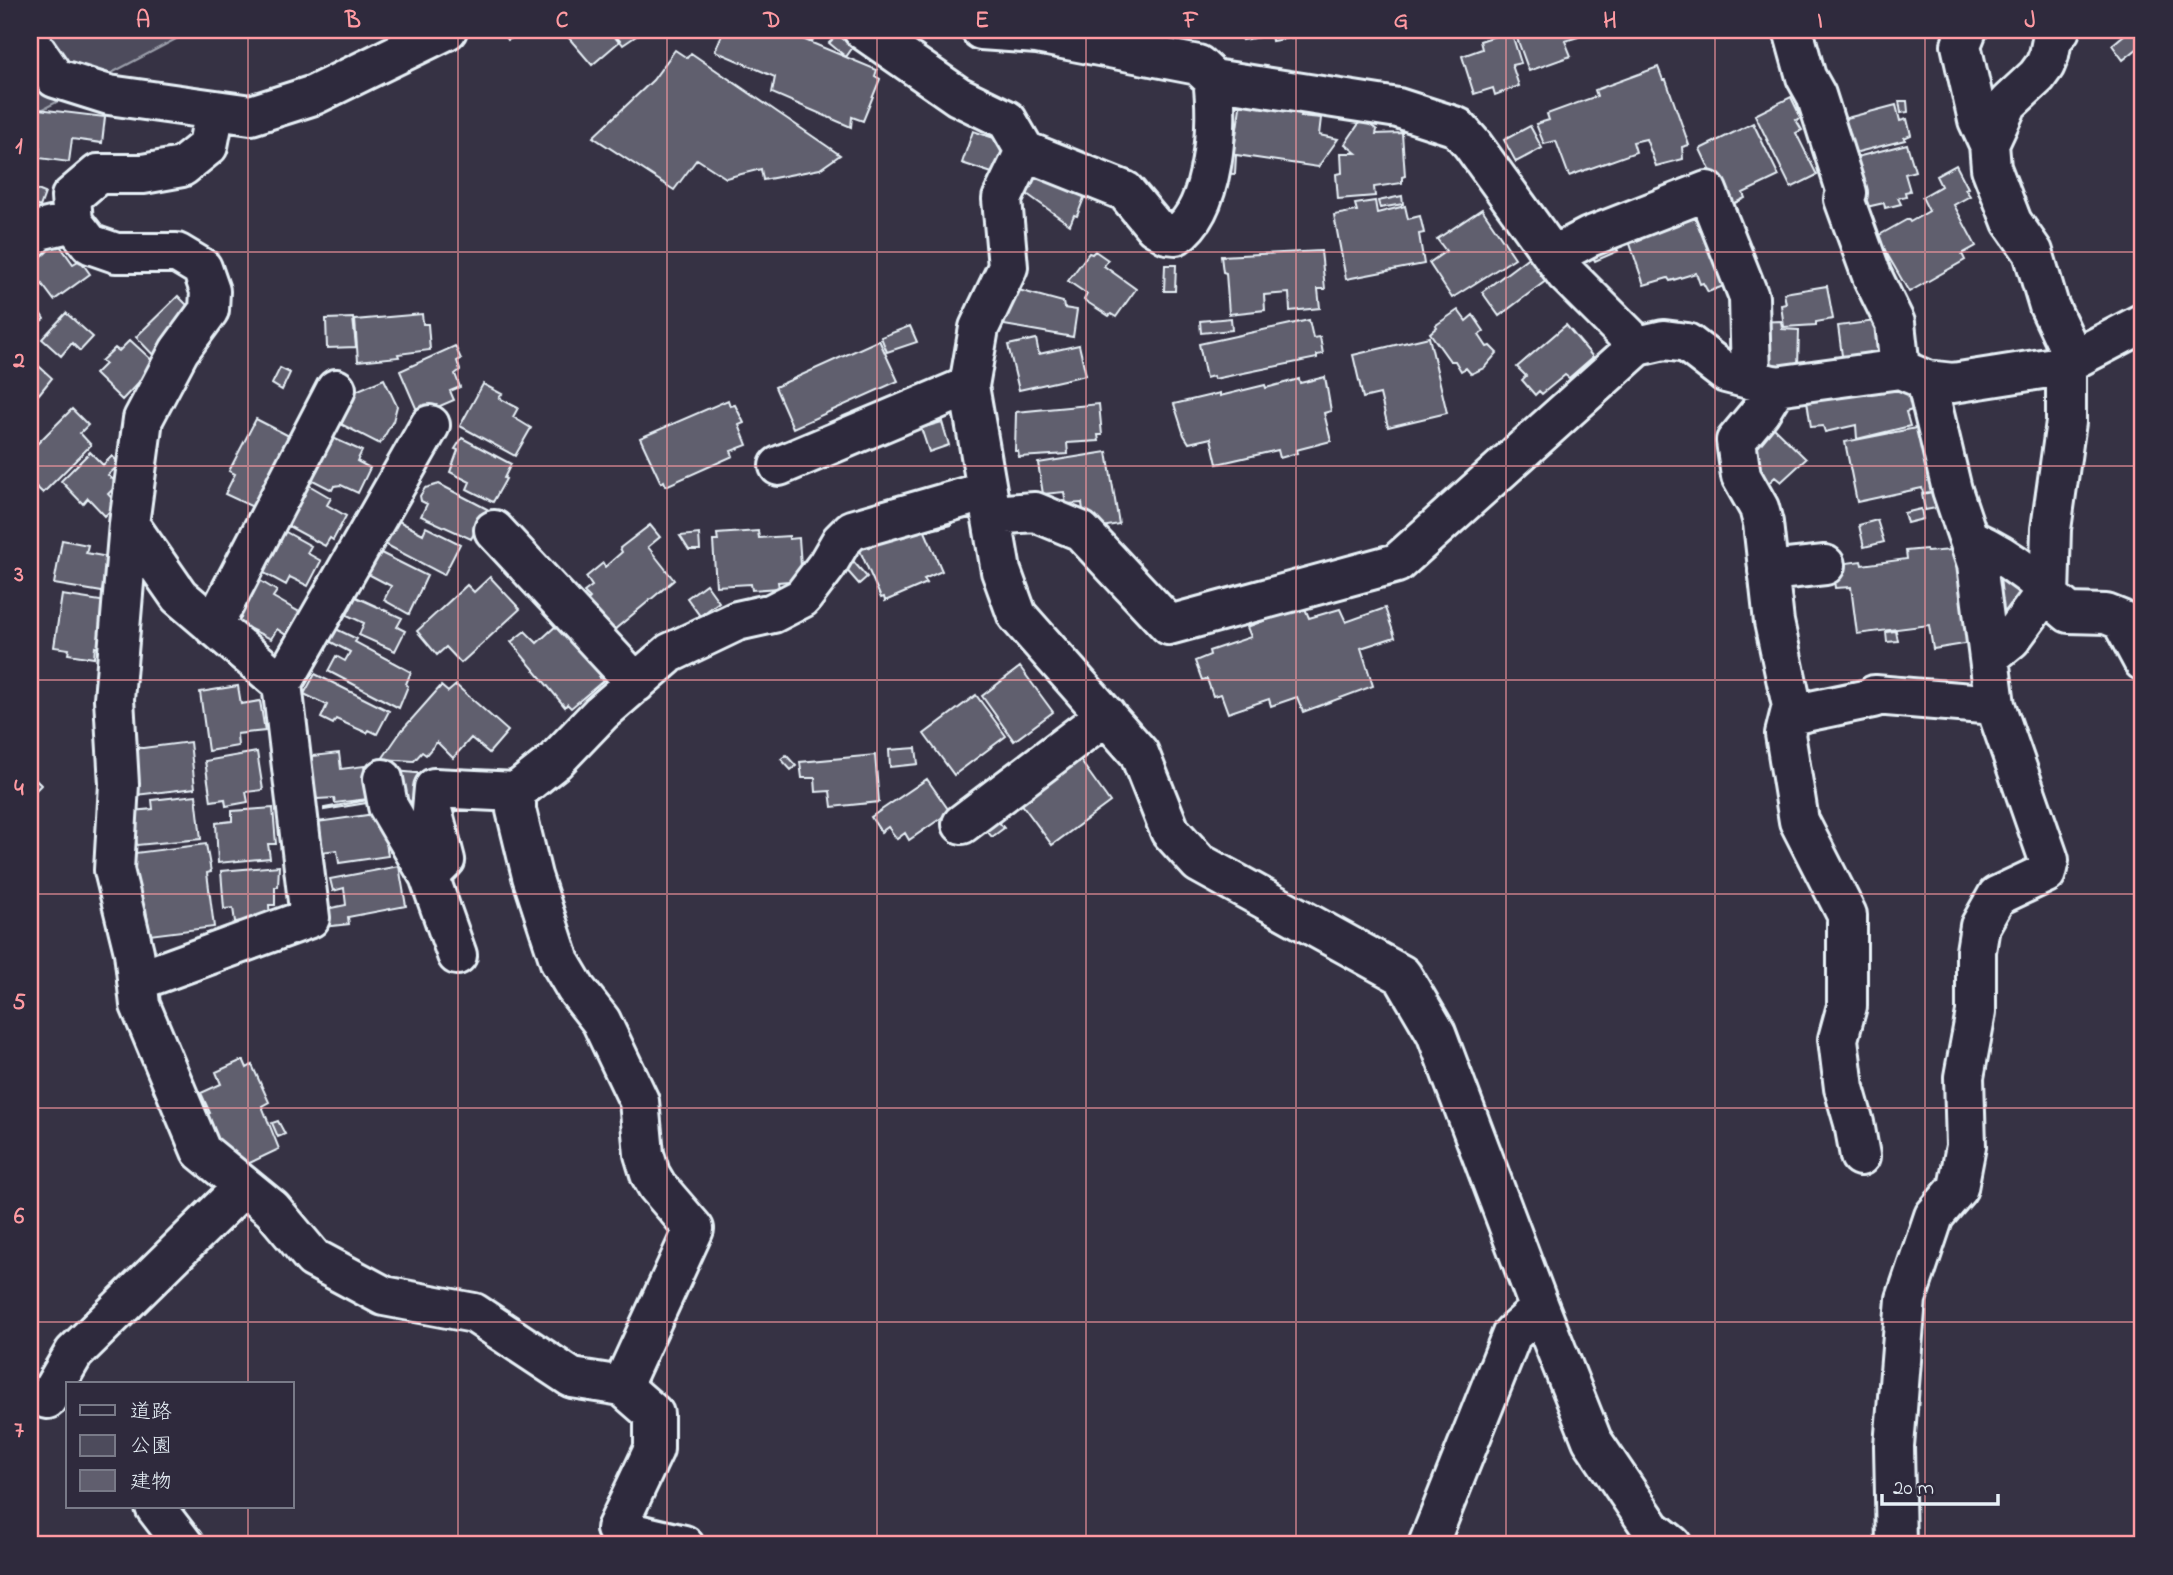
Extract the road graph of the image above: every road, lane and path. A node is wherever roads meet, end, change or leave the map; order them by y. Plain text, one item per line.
1 (447, 30) edge
2 (863, 30) edge
3 (981, 30) edge
4 (1793, 30) edge
5 (1967, 30) edge
6 (2060, 30) edge
7 (30, 42) edge
8 (1213, 79) junction
9 (215, 110) junction
10 (1989, 144) junction
11 (1025, 151) junction
12 (73, 222) junction
13 (30, 239) edge
14 (1553, 256) junction
15 (2143, 323) edge
16 (1638, 346) junction
17 (2068, 362) junction
18 (1913, 374) junction
19 (1764, 383) junction
20 (969, 386) junction
21 (336, 388) dead end
22 (430, 425) dead end
23 (779, 466) dead end
24 (989, 503) junction
25 (130, 524) junction
26 (494, 530) dead end
27 (1970, 539) junction
28 (1825, 565) dead end
29 (1768, 571) junction
30 (2048, 593) junction
31 (213, 626) junction
32 (1989, 656) junction
33 (2143, 661) edge
34 (636, 683) junction
35 (282, 684) junction
36 (1995, 705) junction
37 (1106, 715) junction
38 (1791, 715) junction
39 (383, 779) dead end
40 (516, 792) junction
41 (962, 824) dead end
42 (449, 864) junction
43 (457, 955) dead end
44 (137, 981) junction
45 (1860, 1156) dead end
46 (244, 1186) junction
47 (1540, 1309) junction
48 (622, 1386) junction
49 (48, 1404) edge
50 (156, 1508) edge
51 (184, 1545) edge
52 (684, 1545) edge
53 (1428, 1545) edge
54 (1672, 1545) edge
55 (1896, 1545) edge

1 - 9 street
2 - 11 street
3 - 8 street
4 - 18 street
5 - 10 street
6 - 10 street
7 - 9 street
8 - 11 street
8 - 14 street
9 - 12 street
10 - 17 street
11 - 20 street
12 - 13 street
12 - 25 street
14 - 16 street
14 - 19 street
15 - 17 street
16 - 19 street
16 - 24 street
17 - 18 street
17 - 30 street
18 - 19 street
18 - 27 street
19 - 29 street
20 - 23 street
20 - 24 street
21 - 31 street
22 - 35 street
24 - 34 street
24 - 37 street
25 - 31 street
25 - 44 street
26 - 34 street
27 - 30 street
27 - 32 street
28 - 29 street
29 - 38 street
30 - 32 street
30 - 33 street
31 - 35 street
32 - 36 street
34 - 40 street
35 - 44 street
36 - 38 street
36 - 55 street
37 - 41 street
37 - 47 street
38 - 45 street
39 - 42 street
40 - 42 street
40 - 48 street
42 - 43 street
44 - 46 street
46 - 48 street
46 - 49 street
47 - 53 street
47 - 54 street
48 - 52 street
50 - 51 street

